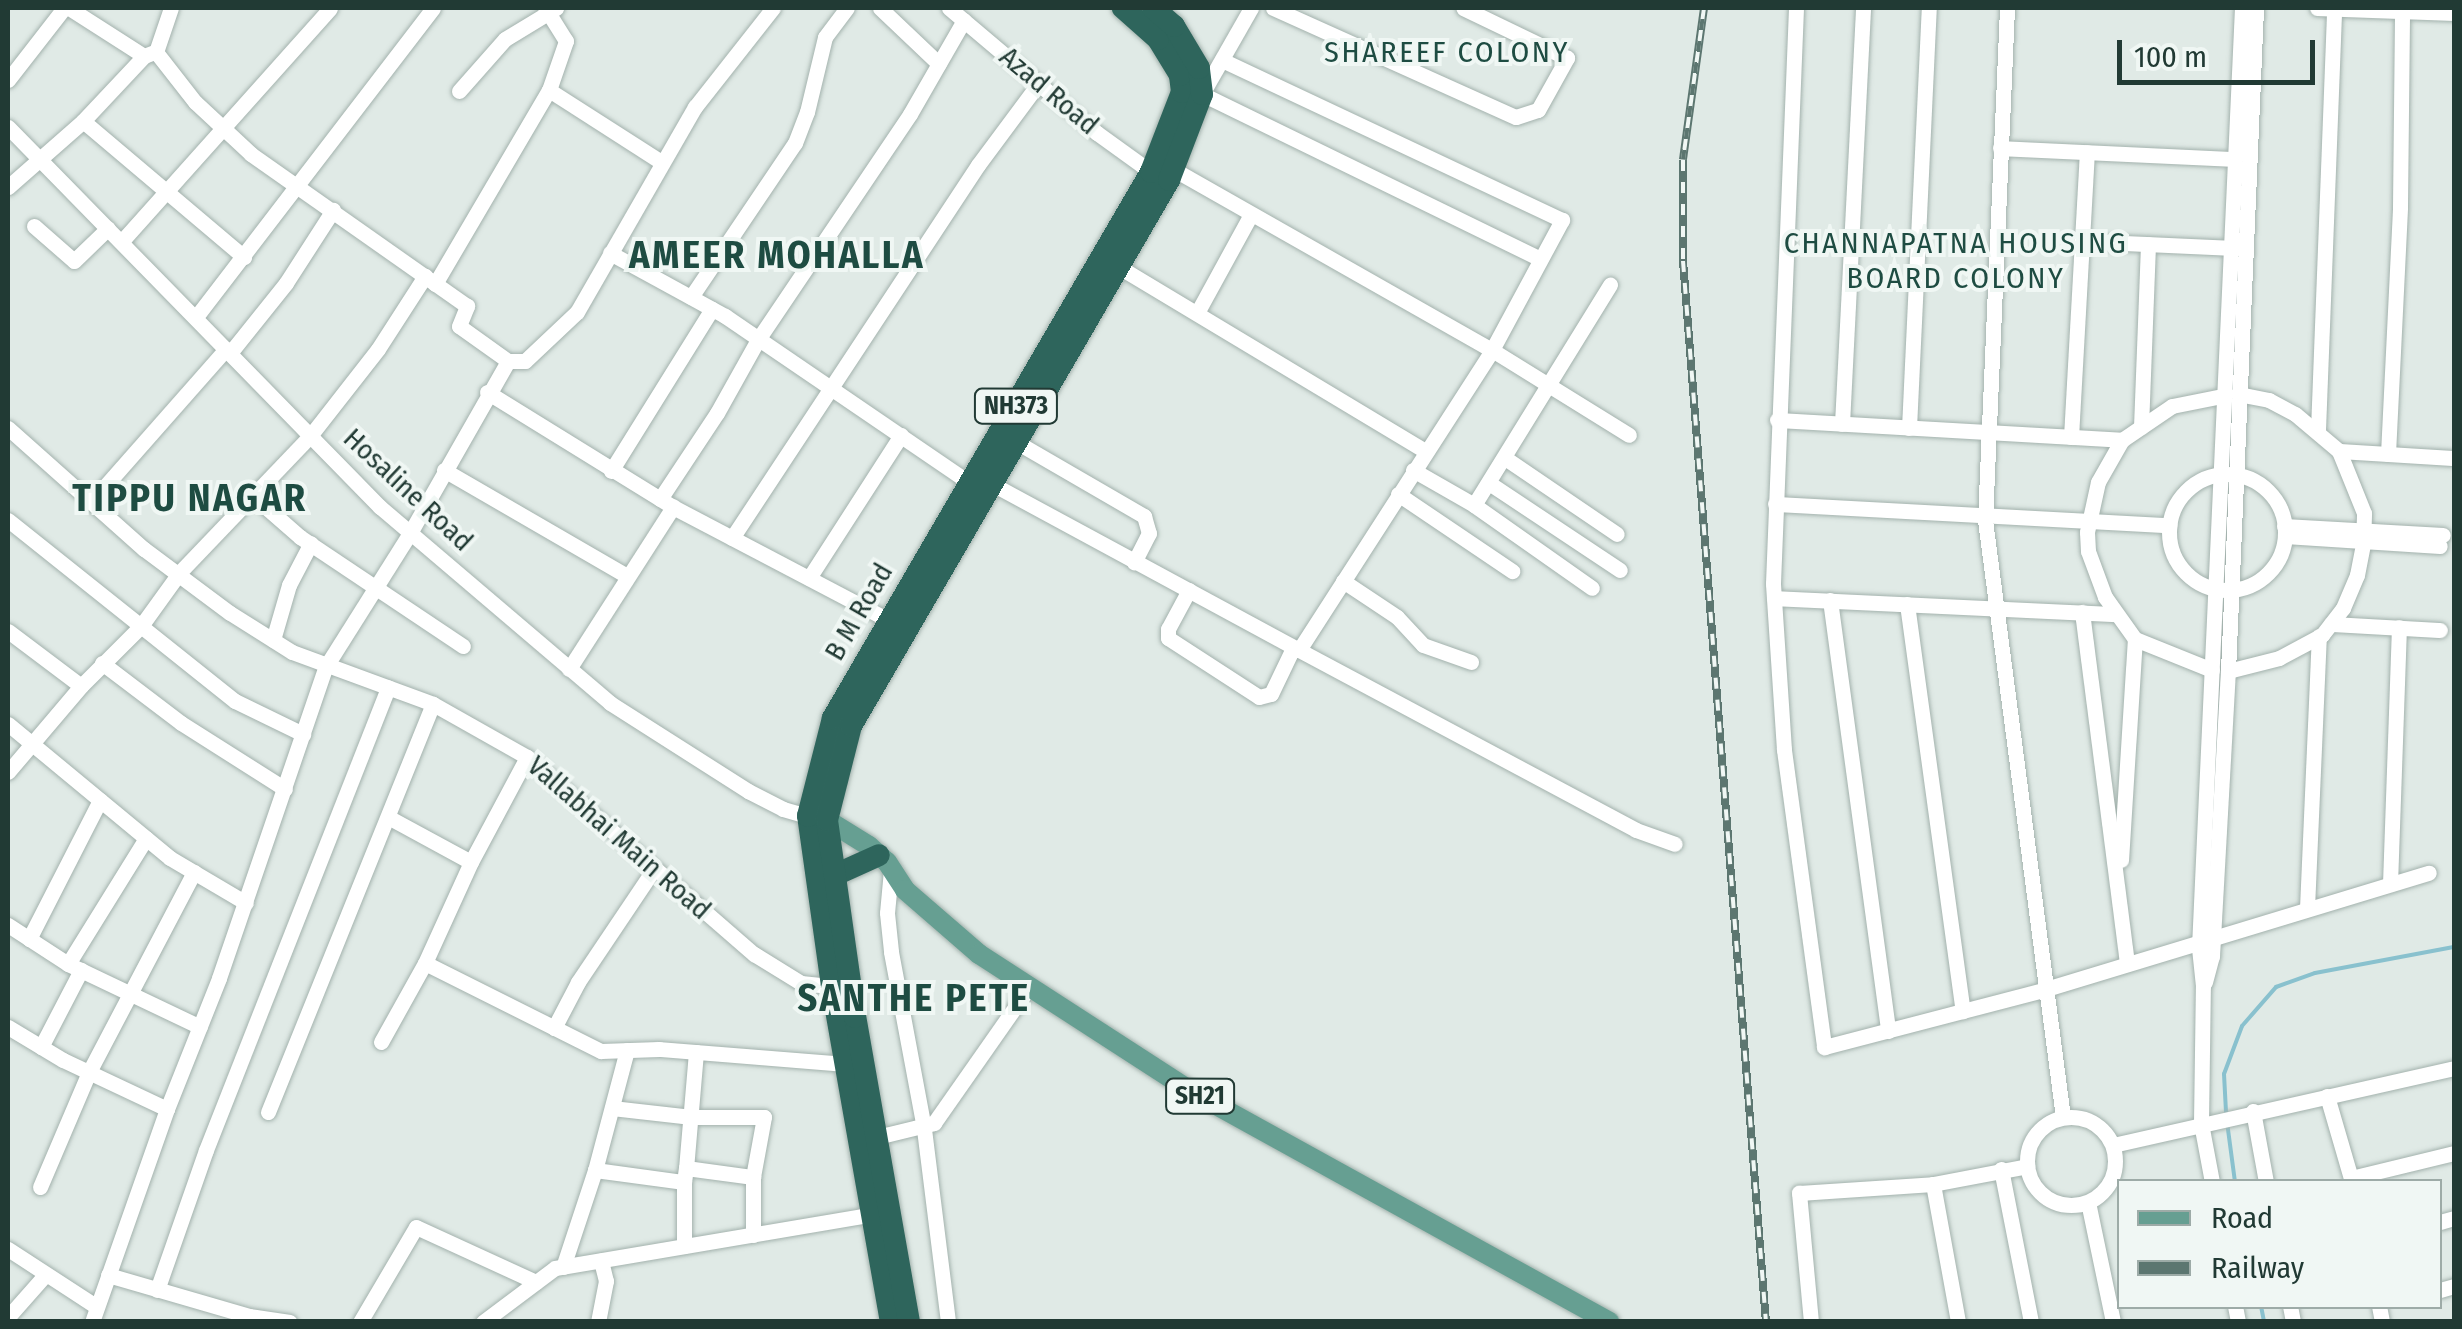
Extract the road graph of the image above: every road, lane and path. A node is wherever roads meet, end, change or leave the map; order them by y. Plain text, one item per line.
1 (67, 8) edge
2 (171, 8) edge
3 (330, 8) edge
4 (433, 8) edge
5 (773, 8) edge
6 (848, 8) edge
7 (880, 8) edge
8 (949, 8) edge
9 (1251, 8) edge
10 (1273, 8) edge
11 (1463, 8) edge
12 (1796, 8) edge
13 (1863, 8) edge
14 (1929, 8) edge
15 (2007, 8) edge
16 (2242, 8) edge
17 (2256, 8) edge
18 (2317, 8) edge
19 (2334, 8) edge
20 (1137, 9) edge
21 (551, 10) edge
22 (2402, 11) junction
23 (2454, 13) edge
24 (964, 20) junction
25 (150, 54) junction
26 (1222, 60) junction
27 (938, 64) junction
28 (8, 80) edge
29 (1039, 83) junction
30 (549, 90) junction
31 (458, 91) dead end
32 (1202, 94) junction
33 (83, 120) junction
34 (8, 127) edge
35 (223, 127) junction
36 (2000, 148) junction
37 (2088, 152) junction
38 (2234, 158) junction
39 (39, 160) junction
40 (661, 162) junction
41 (1162, 170) junction
42 (299, 186) junction
43 (8, 187) edge
44 (166, 193) junction
45 (334, 210) junction
46 (1250, 216) junction
47 (34, 226) dead end
48 (108, 228) junction
49 (122, 241) junction
50 (2082, 241) junction
51 (2148, 244) junction
52 (2237, 248) junction
53 (610, 253) junction
54 (244, 257) junction
55 (1540, 260) junction
56 (1119, 267) junction
57 (430, 280) junction
58 (1610, 286) dead end
59 (690, 298) junction
60 (712, 309) junction
61 (1197, 314) junction
62 (196, 317) junction
63 (759, 338) junction
64 (1492, 350) junction
65 (228, 351) junction
66 (508, 362) junction
67 (831, 386) junction
68 (1549, 386) junction
69 (487, 392) junction
70 (2230, 395) junction
71 (1776, 420) junction
72 (1842, 424) junction
73 (2141, 427) junction
74 (8, 428) edge
75 (1909, 428) junction
76 (2318, 430) junction
77 (1987, 433) junction
78 (1629, 434) dead end
79 (901, 435) junction
80 (310, 436) junction
81 (2071, 437) junction
82 (2122, 440) junction
83 (1018, 443) junction
84 (1425, 451) junction
85 (2339, 451) junction
86 (2388, 454) junction
87 (1505, 458) junction
88 (2453, 458) edge
89 (444, 470) junction
90 (610, 470) junction
91 (1413, 470) junction
92 (2218, 475) junction
93 (2235, 475) junction
94 (1489, 483) junction
95 (982, 484) junction
96 (1398, 494) junction
97 (252, 495) junction
98 (92, 502) junction
99 (666, 503) junction
100 (1474, 506) junction
101 (1775, 509) junction
102 (8, 520) edge
103 (1985, 520) junction
104 (2088, 527) junction
105 (2169, 530) junction
106 (2284, 531) junction
107 (410, 534) junction
108 (1617, 534) dead end
109 (732, 538) junction
110 (2363, 538) junction
111 (2441, 541) dead end
112 (311, 542) junction
113 (1134, 562) junction
114 (1512, 570) dead end
115 (1620, 570) dead end
116 (180, 572) junction
117 (627, 576) junction
118 (809, 578) junction
119 (1343, 581) junction
120 (378, 586) junction
121 (1592, 588) dead end
122 (1189, 590) junction
123 (2223, 590) junction
124 (1774, 598) junction
125 (1830, 600) junction
126 (1907, 604) junction
127 (1996, 608) junction
128 (2082, 612) junction
129 (2115, 614) junction
130 (2331, 624) junction
131 (896, 625) junction
132 (141, 626) junction
133 (2399, 628) junction
134 (2440, 630) dead end
135 (8, 631) edge
136 (2319, 636) junction
137 (2135, 639) junction
138 (273, 640) junction
139 (464, 646) dead end
140 (1296, 649) junction
141 (1471, 662) dead end
142 (102, 663) junction
143 (325, 668) junction
144 (569, 669) junction
145 (2220, 671) junction
146 (81, 686) junction
147 (388, 687) junction
148 (432, 704) junction
149 (8, 724) edge
150 (303, 734) junction
151 (33, 744) junction
152 (527, 756) junction
153 (8, 772) edge
154 (285, 789) junction
155 (100, 800) junction
156 (388, 817) junction
157 (818, 818) junction
158 (146, 838) junction
159 (1675, 844) dead end
160 (471, 862) junction
161 (885, 862) junction
162 (654, 869) junction
163 (194, 872) junction
164 (2429, 873) dead end
165 (835, 874) junction
166 (2390, 884) junction
167 (2118, 894) junction
168 (246, 903) junction
169 (2306, 908) junction
170 (8, 924) edge
171 (2206, 938) junction
172 (29, 939) junction
173 (425, 963) junction
174 (2128, 963) junction
175 (74, 966) junction
176 (832, 986) junction
177 (1030, 986) junction
178 (2046, 989) junction
179 (129, 993) junction
180 (1963, 1011) junction
181 (8, 1027) edge
182 (200, 1027) junction
183 (554, 1028) junction
184 (1888, 1031) junction
185 (380, 1042) dead end
186 (41, 1047) junction
187 (627, 1050) junction
188 (696, 1052) junction
189 (848, 1064) junction
190 (2454, 1068) edge
191 (89, 1072) junction
192 (2327, 1096) junction
193 (612, 1108) junction
194 (167, 1109) junction
195 (2251, 1111) junction
196 (268, 1112) dead end
197 (691, 1117) junction
198 (2063, 1117) junction
199 (2206, 1122) junction
200 (924, 1129) junction
201 (877, 1137) junction
202 (2113, 1145) junction
203 (2454, 1153) edge
204 (2027, 1166) junction
205 (2001, 1169) junction
206 (595, 1170) junction
207 (685, 1175) junction
208 (754, 1177) junction
209 (2212, 1179) edge
210 (2265, 1179) edge
211 (2352, 1179) edge
212 (2356, 1179) edge
213 (1933, 1184) junction
214 (40, 1187) dead end
215 (2088, 1202) junction
216 (873, 1214) junction
217 (753, 1235) junction
218 (684, 1246) junction
219 (8, 1249) edge
220 (601, 1260) junction
221 (563, 1266) junction
222 (46, 1274) junction
223 (108, 1275) junction
224 (536, 1282) junction
225 (157, 1290) junction
226 (95, 1314) edge
227 (8, 1318) edge
228 (290, 1322) edge
229 (360, 1322) edge
230 (483, 1322) edge
231 (598, 1322) edge
232 (891, 1322) edge
233 (909, 1322) edge
234 (948, 1322) edge
235 (1610, 1322) edge
236 (1810, 1322) edge
237 (1958, 1322) edge
238 (2032, 1322) edge
239 (2113, 1322) edge

1 - 25 street
1 - 28 street
2 - 25 street
3 - 35 street
4 - 42 street
5 - 40 street
6 - 59 street
7 - 27 street
8 - 24 street, Azad Road
9 - 26 street
10 - 11 street
12 - 71 street
13 - 72 street
14 - 75 street
15 - 36 street
16 - 38 street
17 - 52 street
18 - 19 street
19 - 22 street
19 - 76 street
20 - 32 highway, NH373
20 - 41 highway, B M Road / NH373
21 - 30 street
21 - 31 street
22 - 23 street
22 - 86 street
24 - 27 street
24 - 29 street, Azad Road
25 - 33 street
25 - 35 street
26 - 32 street
26 - 55 street
27 - 63 street
29 - 41 street, Azad Road
29 - 67 street
30 - 40 street
30 - 57 street
32 - 41 highway, NH373
32 - 55 street
33 - 39 street
33 - 44 street
34 - 39 street, Hosaline Road
35 - 42 street
35 - 44 street
36 - 37 street
36 - 77 street
37 - 38 street
37 - 50 street
38 - 52 street
39 - 43 street
39 - 48 street, Hosaline Road
40 - 53 street
41 - 46 street, Azad Road
41 - 56 highway, NH373
41 - 95 highway, B M Road / NH373
42 - 45 street
42 - 54 street
44 - 49 street
44 - 54 street
45 - 57 street
45 - 65 street
46 - 61 street
46 - 64 street, Azad Road
47 - 48 street
48 - 49 street, Hosaline Road
49 - 62 street, Hosaline Road
50 - 51 street
50 - 81 street
51 - 52 street
51 - 73 street
52 - 70 street
53 - 59 street
53 - 66 street
54 - 62 street
55 - 64 street
56 - 61 street
56 - 83 highway, NH373
57 - 66 street
57 - 80 street
58 - 68 street
59 - 60 street
60 - 63 street
60 - 90 street
61 - 84 street
62 - 65 street, Hosaline Road
63 - 67 street
63 - 99 street
64 - 68 street, Azad Road
64 - 84 street
65 - 80 street, Hosaline Road
65 - 98 street
66 - 69 street
67 - 79 street
67 - 109 street
68 - 78 street, Azad Road
68 - 87 street
69 - 89 street
69 - 90 street
70 - 73 street
70 - 76 street
70 - 92 street
70 - 93 street
71 - 72 street
71 - 101 street
72 - 75 street
73 - 82 street
74 - 98 street, Vallabhai Main Road
75 - 77 street
76 - 85 street
77 - 81 street
77 - 103 street
79 - 95 street
79 - 118 street
80 - 97 street
80 - 107 street, Hosaline Road
81 - 82 street
82 - 104 street
83 - 95 highway, NH373
83 - 113 street
84 - 91 street
85 - 86 street
85 - 110 street
86 - 88 street
87 - 94 street
87 - 108 street
89 - 107 street
89 - 117 street
90 - 99 street
91 - 96 street
91 - 100 street
92 - 93 street
92 - 105 street
92 - 123 street
93 - 106 street
93 - 123 street
94 - 100 street
94 - 115 street
95 - 113 street
95 - 131 highway, B M Road / NH373
96 - 114 street
96 - 119 street
97 - 112 street
97 - 116 street
98 - 116 street, Vallabhai Main Road
99 - 109 street
99 - 117 street
100 - 121 street
101 - 103 street
101 - 124 street
102 - 132 street
103 - 104 street
103 - 127 street
104 - 105 street
104 - 129 street
105 - 123 street
106 - 110 street
106 - 123 street
107 - 120 street
107 - 144 street, Hosaline Road
109 - 118 street
110 - 111 street
110 - 130 street
112 - 120 street
112 - 138 street
113 - 122 street
116 - 132 street
116 - 138 street, Vallabhai Main Road
117 - 144 street
118 - 131 street
119 - 140 street
119 - 141 street
120 - 139 street
120 - 143 street
122 - 140 street
122 - 140 street
123 - 145 street
124 - 125 street
124 - 184 street
125 - 126 street
125 - 184 street
126 - 127 street
126 - 180 street
127 - 128 street
127 - 178 street
128 - 129 street
128 - 167 street
129 - 137 street
130 - 133 street
130 - 136 street
131 - 157 highway, NH373
132 - 142 street
132 - 150 street
133 - 134 street
133 - 166 street
135 - 146 street
136 - 145 street
136 - 169 street
137 - 145 street
137 - 167 street
138 - 143 street, Vallabhai Main Road
140 - 159 street
142 - 146 street
142 - 154 street
143 - 147 street, Vallabhai Main Road
143 - 150 street
144 - 157 street, Hosaline Road
145 - 171 street
146 - 151 street
147 - 148 street, Vallabhai Main Road
147 - 225 street
148 - 152 street, Vallabhai Main Road
148 - 156 street
149 - 151 street
150 - 154 street
151 - 153 street
151 - 155 street
152 - 160 street
152 - 162 street, Vallabhai Main Road
154 - 168 street
155 - 158 street
155 - 172 street
156 - 160 street
156 - 196 street
157 - 161 main road, SH21
157 - 165 highway, NH373
157 - 176 highway, NH373
158 - 163 street
158 - 175 street
160 - 173 street
161 - 165 highway
161 - 177 main road, SH21
161 - 200 street
162 - 176 street, Vallabhai Main Road
162 - 183 street
163 - 168 street
163 - 179 street
164 - 166 street
165 - 201 highway, NH373
166 - 169 street
167 - 174 street
168 - 182 street
169 - 171 street
170 - 172 street
171 - 174 street
171 - 199 street
172 - 175 street
173 - 183 street
173 - 185 street
174 - 178 street
175 - 179 street
175 - 186 street
176 - 189 highway, NH373
177 - 200 street
177 - 235 main road, SH21
178 - 180 street
178 - 198 street
179 - 182 street
179 - 191 street
180 - 184 street
181 - 186 street
182 - 194 street
183 - 187 street
186 - 191 street
187 - 188 street
187 - 193 street
188 - 189 street
188 - 197 street
189 - 216 highway, NH373
190 - 192 street
191 - 194 street
191 - 214 street
192 - 195 street
192 - 211 street
193 - 197 street
193 - 206 street
194 - 223 street
195 - 199 street
195 - 210 street
197 - 207 street
197 - 208 street
198 - 202 street
198 - 204 street
199 - 202 street
199 - 209 street
200 - 201 street
200 - 234 street
201 - 233 highway, NH373
202 - 215 street
203 - 212 street
204 - 205 street
204 - 215 street
205 - 213 street
205 - 238 street
206 - 207 street
206 - 221 street
207 - 208 street
207 - 218 street
208 - 217 street
213 - 236 street
213 - 237 street
215 - 239 street
216 - 217 street
216 - 232 highway, NH373
217 - 218 street
218 - 220 street
219 - 222 street
220 - 221 street
220 - 231 street
221 - 224 street
222 - 226 street
222 - 227 street
223 - 225 street
223 - 226 street
224 - 229 street
224 - 230 street
225 - 228 street

